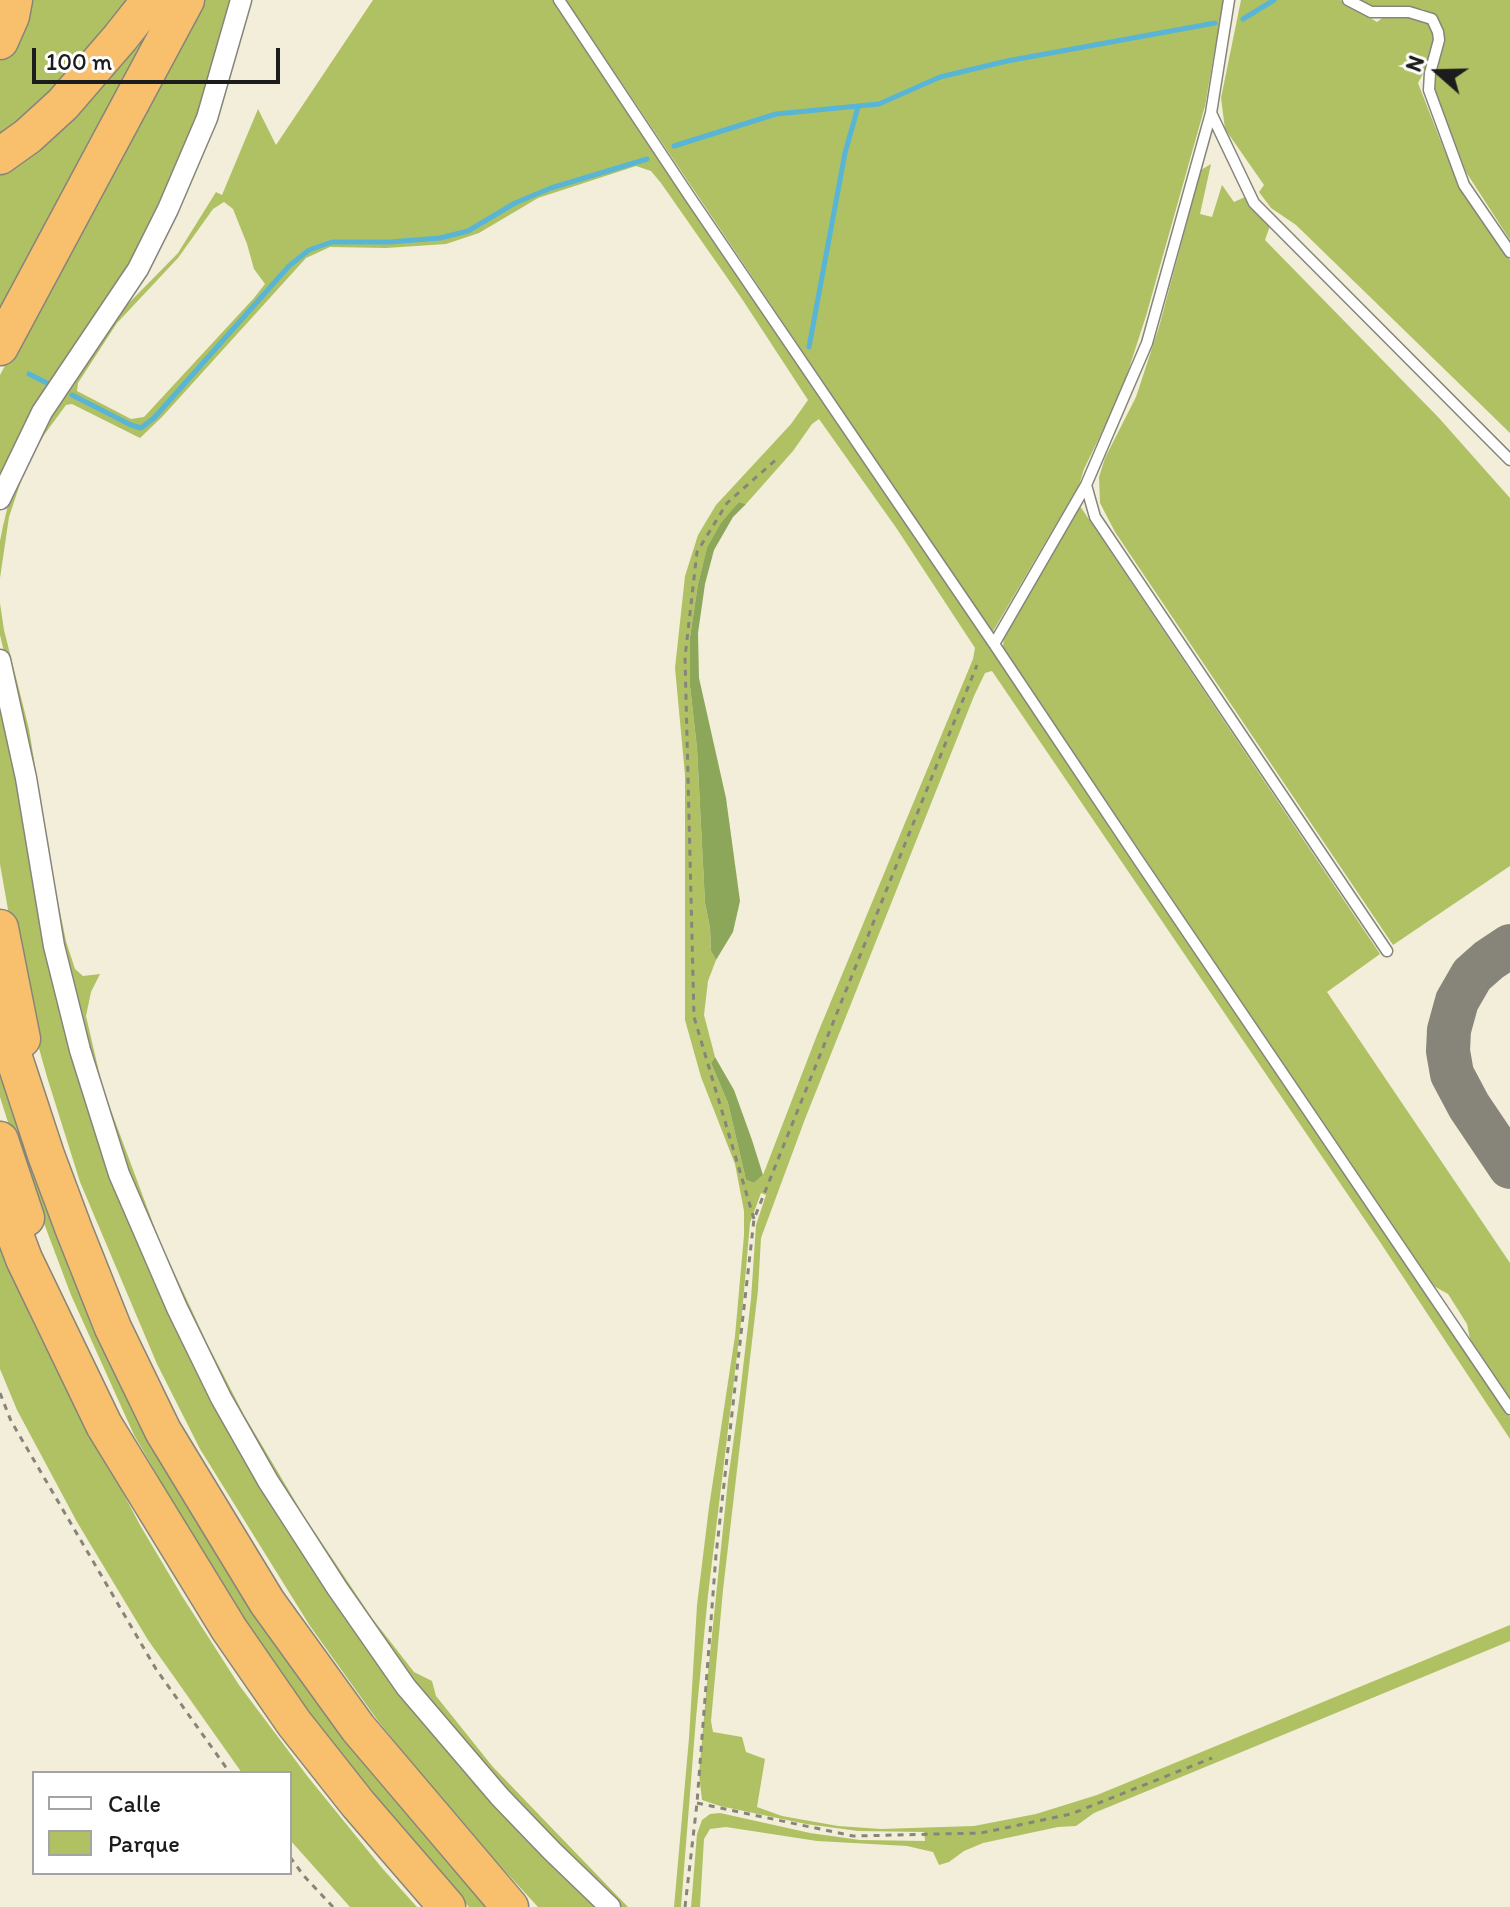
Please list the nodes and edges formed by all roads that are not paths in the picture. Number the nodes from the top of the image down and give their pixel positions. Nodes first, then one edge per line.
1 (14, 0) edge
2 (150, 0) edge
3 (186, 0) edge
4 (241, 0) edge
5 (559, 0) edge
6 (1229, 0) edge
7 (1348, 0) edge
8 (0, 41) edge
9 (1211, 113) junction
10 (0, 156) edge
11 (1510, 252) edge
12 (0, 347) edge
13 (1510, 460) edge
14 (1086, 485) junction
15 (0, 499) edge
16 (994, 644) junction
17 (0, 660) edge
18 (0, 928) edge
19 (1387, 951) dead end
20 (0, 1015) edge
21 (0, 1140) edge
22 (46, 1155) junction
23 (0, 1195) edge
24 (1510, 1409) edge
25 (171, 1535) junction
26 (447, 1907) edge
27 (510, 1907) edge
28 (610, 1907) edge

1 - 8 highway
2 - 10 highway
3 - 12 highway
4 - 15 street
5 - 16 lane
6 - 9 lane
7 - 11 lane
9 - 13 lane
9 - 14 lane
14 - 16 lane
14 - 19 lane
16 - 24 lane
17 - 28 street
18 - 22 highway
20 - 22 highway
21 - 25 highway
22 - 27 highway
23 - 25 highway
25 - 26 highway

